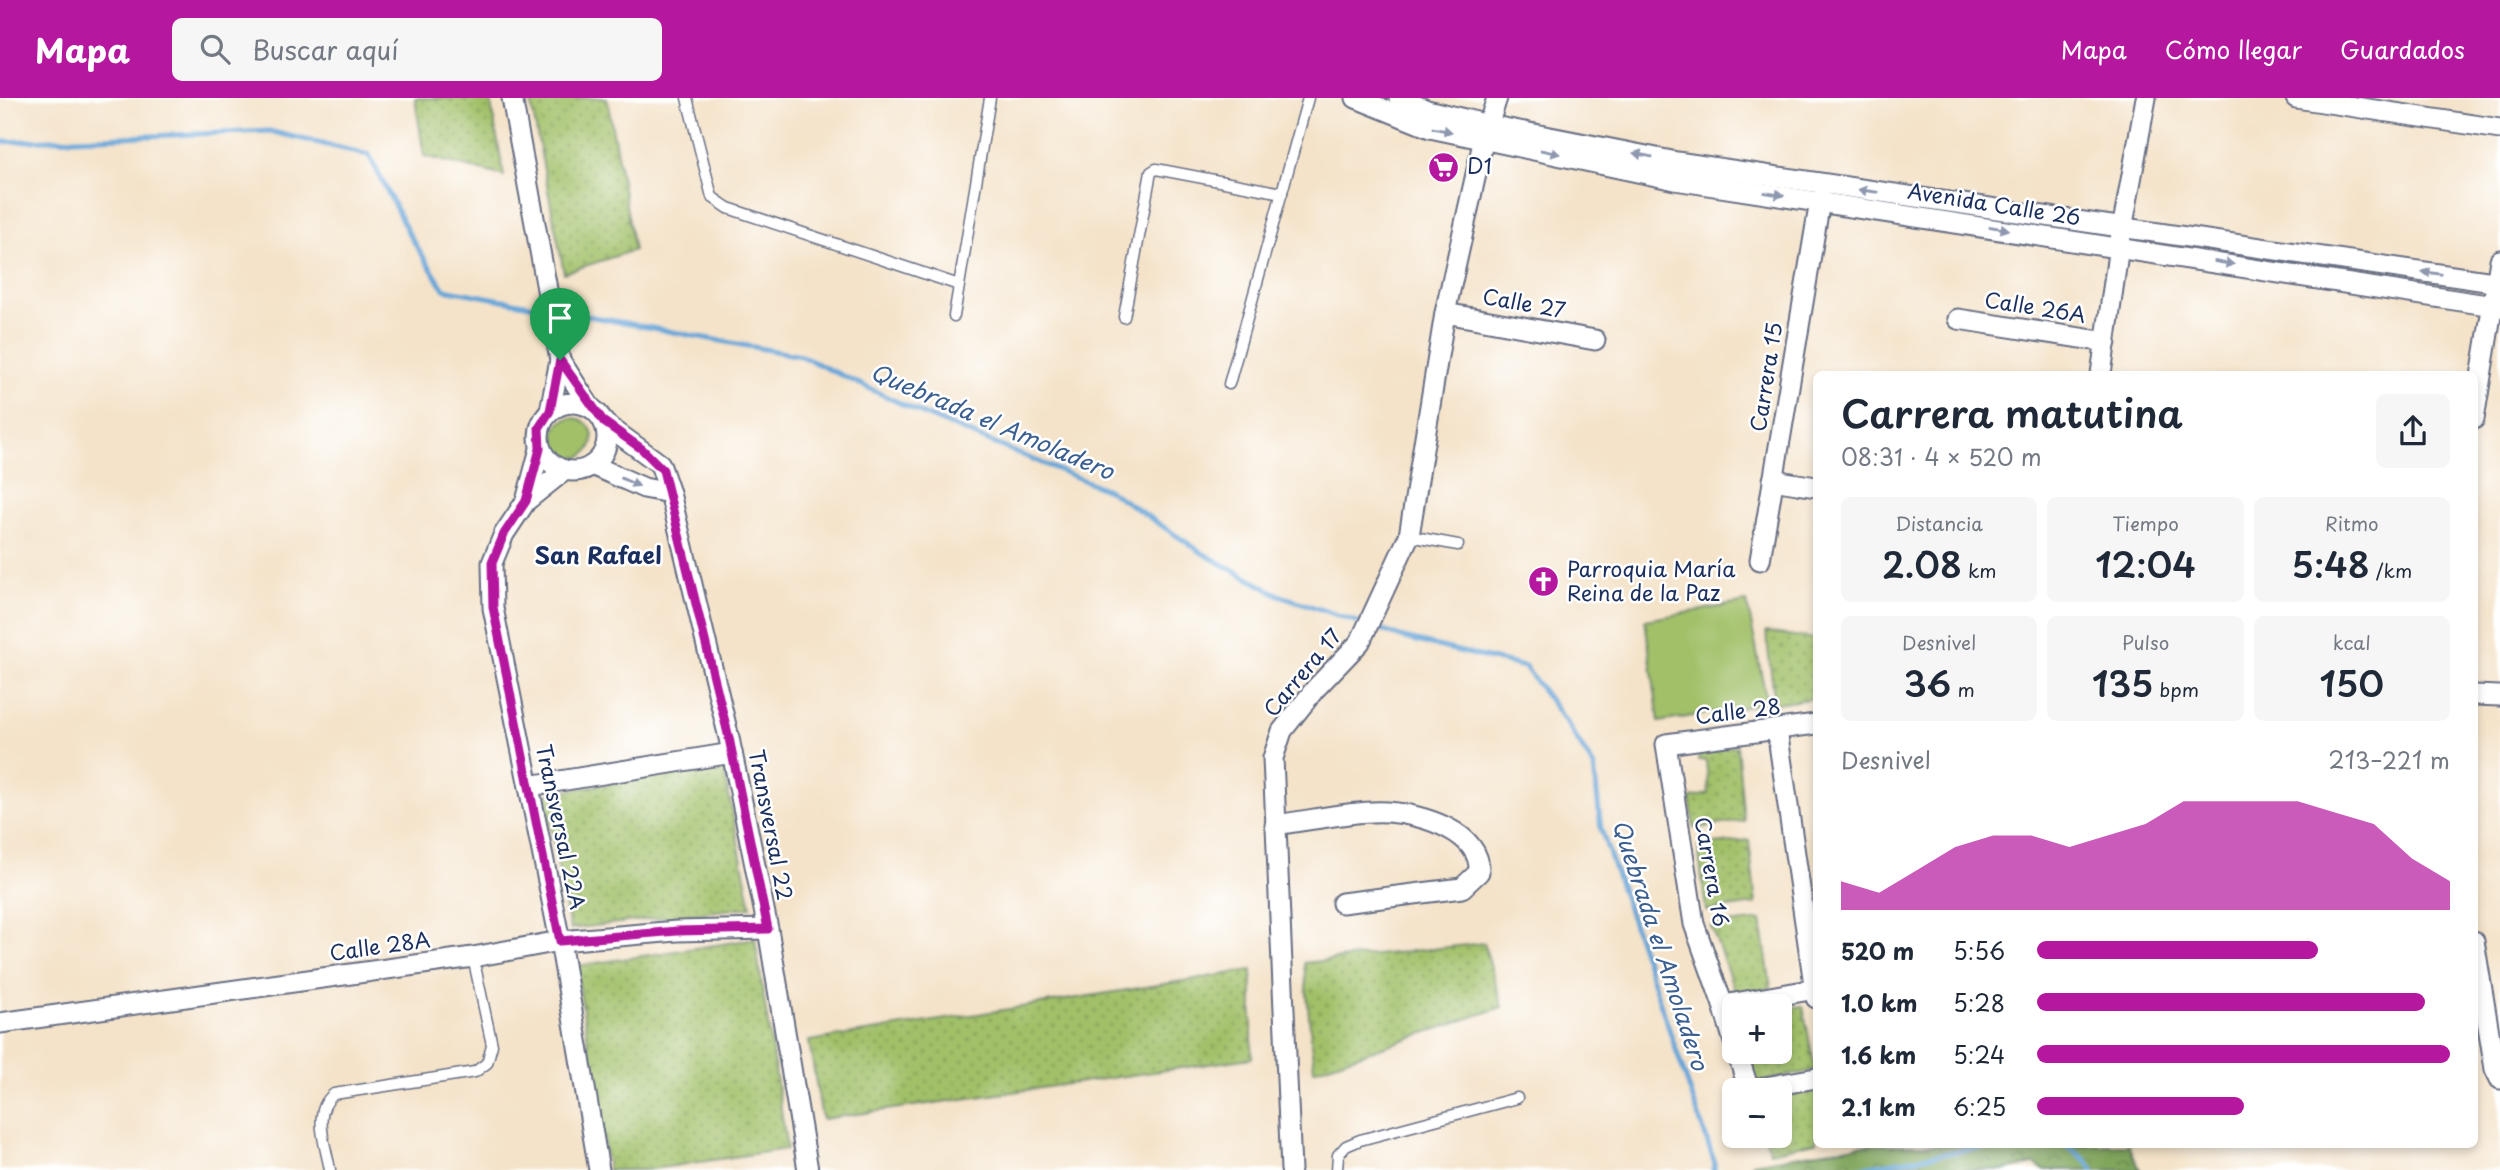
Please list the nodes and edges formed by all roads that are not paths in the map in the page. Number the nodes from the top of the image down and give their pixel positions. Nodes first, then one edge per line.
1 (512, 98) edge
2 (687, 98) edge
3 (990, 98) edge
4 (1308, 98) edge
5 (1356, 98) edge
6 (1399, 98) edge
7 (1497, 98) edge
8 (2146, 98) edge
9 (2297, 98) edge
10 (2500, 129) edge
11 (1487, 132) junction
12 (1282, 193) junction
13 (1820, 201) junction
14 (2121, 237) junction
15 (2500, 260) edge
16 (2498, 283) edge
17 (959, 285) junction
18 (2496, 306) edge
19 (1445, 313) junction
20 (954, 316) dead end
21 (1124, 317) dead end
22 (1958, 320) dead end
23 (1595, 340) dead end
24 (2106, 342) junction
25 (560, 360) junction
26 (2101, 371) edge
27 (1229, 383) dead end
28 (2478, 398) edge
29 (590, 407) junction
30 (550, 411) junction
31 (604, 422) junction
32 (540, 449) junction
33 (592, 465) junction
34 (565, 470) junction
35 (1773, 480) junction
36 (1813, 487) edge
37 (670, 493) junction
38 (526, 501) junction
39 (1409, 536) junction
40 (1458, 545) dead end
41 (1760, 560) dead end
42 (2478, 695) edge
43 (2500, 696) edge
44 (1813, 724) edge
45 (1777, 730) junction
46 (1666, 744) joint
47 (732, 753) junction
48 (528, 786) junction
49 (1275, 825) junction
50 (1342, 903) dead end
51 (768, 929) junction
52 (560, 941) junction
53 (473, 957) junction
54 (2478, 965) edge
55 (1813, 972) edge
56 (1813, 992) edge
57 (1792, 995) edge
58 (1722, 1002) edge
59 (0, 1024) edge
60 (1813, 1079) edge
61 (2500, 1079) edge
62 (1792, 1082) edge
63 (1517, 1098) dead end
64 (330, 1170) edge
65 (599, 1170) edge
66 (808, 1170) edge
67 (1291, 1170) edge
68 (1337, 1170) edge

1 - 25 street
2 - 17 lane
3 - 17 lane
4 - 12 lane
5 -> 11 street
6 - 11 street
7 - 11 street, Carrera 17
8 - 14 street
9 - 10 street
11 -> 13 street, Avenida Calle 26
14 -> 11 street, Avenida Calle 26
11 - 19 street, Carrera 17
12 - 21 lane
12 - 27 lane
13 -> 14 street, Avenida Calle 26
13 - 35 street, Carrera 15
16 -> 14 street, Avenida Calle 26
14 -> 18 street, Avenida Calle 26
14 - 24 street
15 - 16 street
16 - 18 street
17 - 20 lane
18 - 28 street
19 - 23 street, Calle 27
19 - 39 street, Carrera 17
22 - 24 street, Calle 26A
24 - 26 street
25 - 29 street
25 - 30 street
29 - 30 street
29 - 31 street
30 - 32 street
31 - 33 street
31 - 37 street, Transversal 22
32 - 34 street
32 - 38 street
33 - 34 street
33 -> 37 street
34 - 38 street
35 - 36 street
35 - 41 street, Carrera 15
37 - 47 street, Transversal 22
38 - 48 street, Transversal 22A
39 - 40 lane
39 - 49 street, Carrera 17
42 - 43 street
44 - 45 street, Calle 28
45 - 46 street, Calle 28
45 - 55 street
46 - 58 street, Carrera 16
47 - 48 street
47 - 51 street, Transversal 22
48 - 52 street, Transversal 22A
49 - 50 street
49 - 67 street, Carrera 17
51 - 52 street, Calle 28A
51 - 66 street, Transversal 22
52 - 53 street, Calle 28A
52 - 65 street, Transversal 22A
53 - 59 street, Calle 28A
53 - 64 lane
54 - 61 street
56 - 57 street
60 - 62 street
63 - 68 lane

